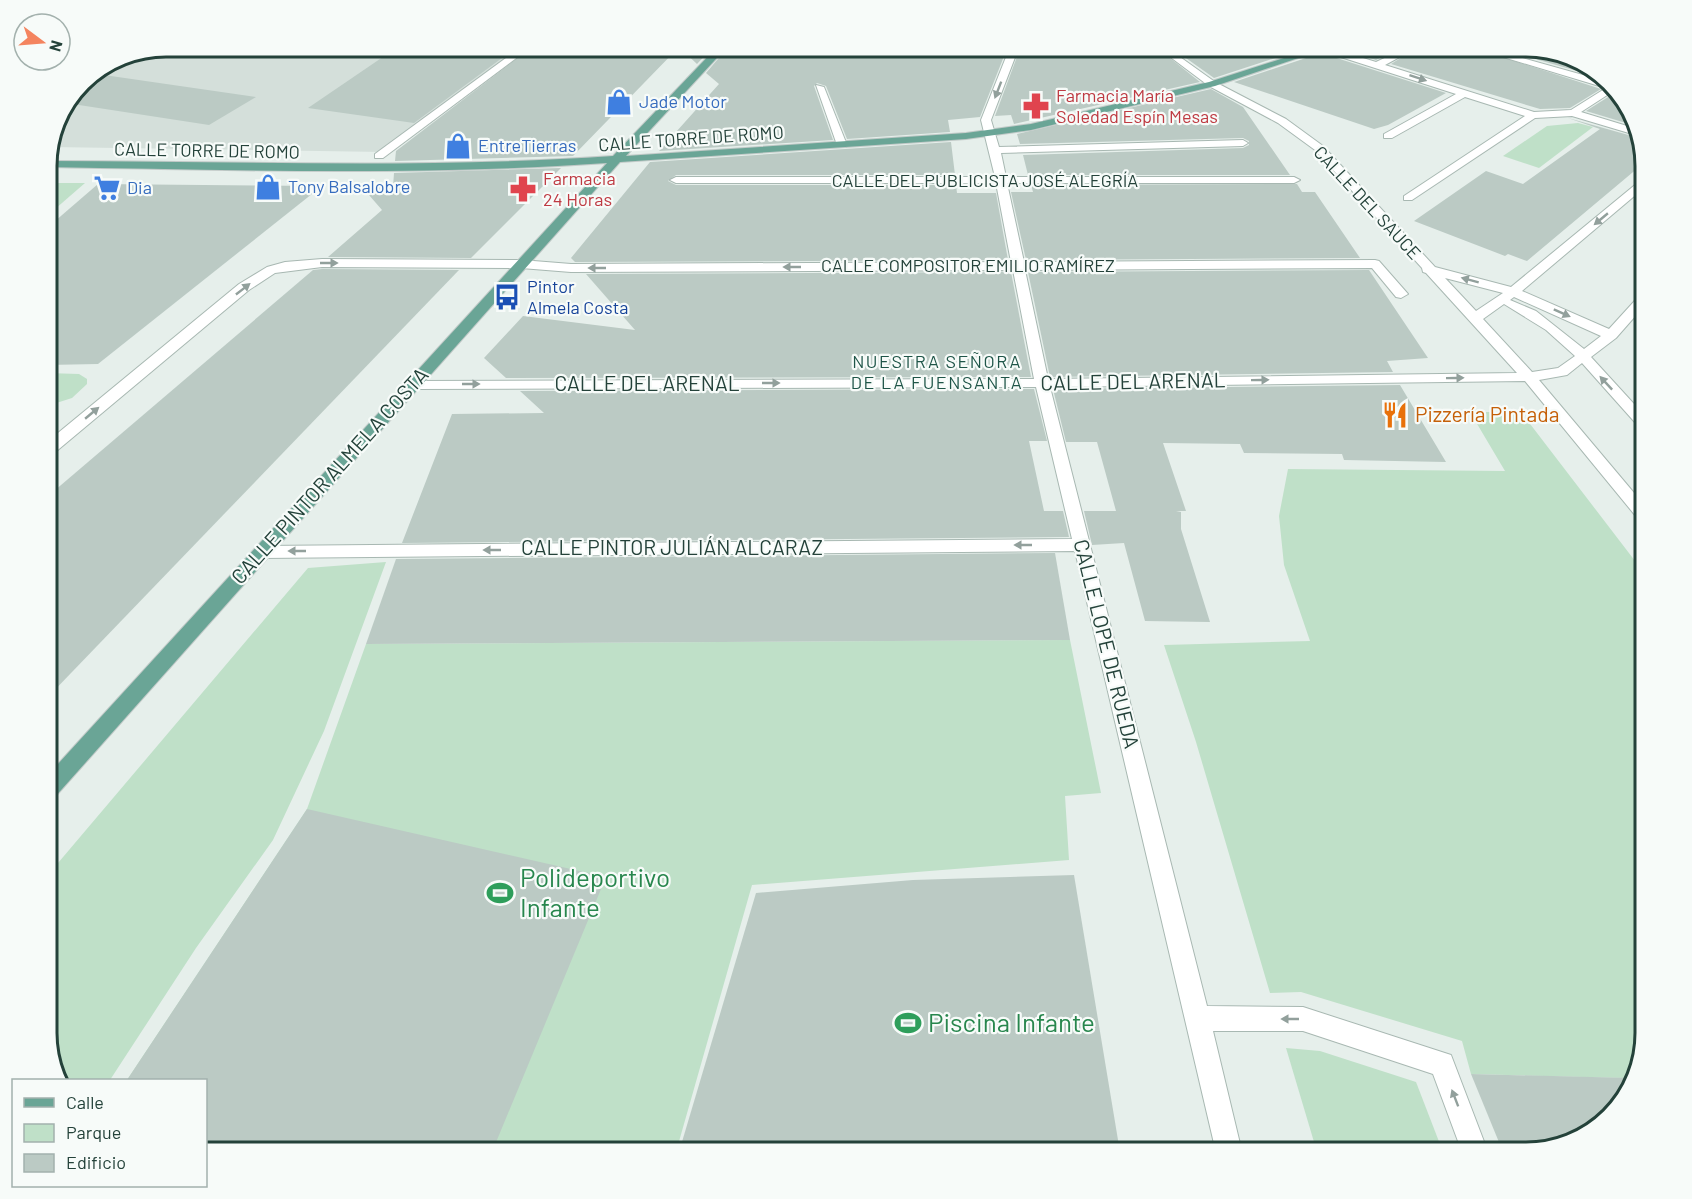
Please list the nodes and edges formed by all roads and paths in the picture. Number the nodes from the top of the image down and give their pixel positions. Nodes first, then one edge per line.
1 (511, 57) edge
2 (712, 57) edge
3 (1010, 57) edge
4 (1176, 57) edge
5 (1294, 57) edge
6 (1353, 57) edge
7 (1393, 57) edge
8 (1512, 57) edge
9 (1377, 65) junction
10 (1596, 82) edge
11 (1212, 84) junction
12 (819, 87) dead end
13 (1606, 92) edge
14 (1465, 93) junction
15 (1573, 114) junction
16 (1533, 115) junction
17 (1629, 130) edge
18 (990, 134) junction
19 (1388, 136) dead end
20 (1243, 144) dead end
21 (842, 145) junction
22 (994, 150) junction
23 (379, 156) dead end
24 (614, 161) junction
25 (57, 164) edge
26 (676, 180) dead end
27 (1294, 180) dead end
28 (1001, 181) junction
29 (1635, 191) edge
30 (1407, 198) dead end
31 (521, 264) junction
32 (1018, 265) junction
33 (1427, 269) junction
34 (1401, 294) dead end
35 (1507, 296) junction
36 (1635, 310) edge
37 (1474, 319) junction
38 (1611, 335) junction
39 (1583, 358) junction
40 (1529, 377) junction
41 (1042, 383) junction
42 (412, 385) junction
43 (1635, 413) edge
44 (57, 442) edge
45 (1635, 503) edge
46 (1082, 545) junction
47 (262, 552) junction
48 (57, 780) edge
49 (1196, 1018) junction
50 (1227, 1142) edge
51 (1471, 1142) edge

1 - 23 street
2 - 24 main road, CALLE PINTOR ALMELA COSTA
3 -> 18 street, CALLE LOPE DE RUEDA
4 - 11 street, CALLE DEL SAUCE
5 - 11 main road, CALLE TORRE DE ROMO
6 - 9 street
7 - 9 street
8 - 10 street
9 -> 14 street
11 - 18 main road, CALLE TORRE DE ROMO
11 - 33 street, CALLE DEL SAUCE
12 - 21 street
13 - 15 street
14 - 16 street
14 - 19 street
15 - 16 street
15 - 17 street
16 - 30 street
18 - 21 main road, CALLE TORRE DE ROMO
18 - 22 street, CALLE LOPE DE RUEDA
20 - 22 street
21 - 24 main road, CALLE TORRE DE ROMO
22 - 28 street, CALLE LOPE DE RUEDA
24 - 25 main road, CALLE TORRE DE ROMO
24 - 31 main road, CALLE PINTOR ALMELA COSTA
26 - 28 street, CALLE DEL PUBLICISTA JOSÉ ALEGRÍA
27 - 28 street, CALLE DEL PUBLICISTA JOSÉ ALEGRÍA
28 - 32 street, CALLE LOPE DE RUEDA
29 -> 35 street
32 -> 31 street, CALLE COMPOSITOR EMILIO RAMÍREZ
31 - 42 main road, CALLE PINTOR ALMELA COSTA
44 -> 31 street, CALLE COMPOSITOR EMILIO RAMÍREZ
32 - 34 street, CALLE COMPOSITOR EMILIO RAMÍREZ
32 - 41 street, CALLE LOPE DE RUEDA
35 -> 33 street, CALLE DEL SAUCE
33 - 37 street, CALLE DEL SAUCE
35 - 37 street
35 -> 38 street, CALLE DEL SAUCE
35 - 39 street, CALLE DEL SAUCE
36 - 38 street, CALLE DEL ARENAL
37 - 40 street, CALLE DEL SAUCE
38 - 39 street, CALLE DEL ARENAL
39 - 40 street, CALLE DEL ARENAL
43 -> 39 street, CALLE DEL SAUCE
41 -> 40 street, CALLE DEL ARENAL
40 - 45 street, CALLE DEL SAUCE
42 -> 41 street, CALLE DEL ARENAL
41 - 46 street, CALLE LOPE DE RUEDA
42 - 47 main road, CALLE PINTOR ALMELA COSTA
46 -> 47 street, CALLE PINTOR JULIÁN ALCARAZ
46 - 49 street, CALLE LOPE DE RUEDA
47 - 48 main road, CALLE PINTOR ALMELA COSTA
49 - 50 street, CALLE LOPE DE RUEDA
51 -> 49 street

